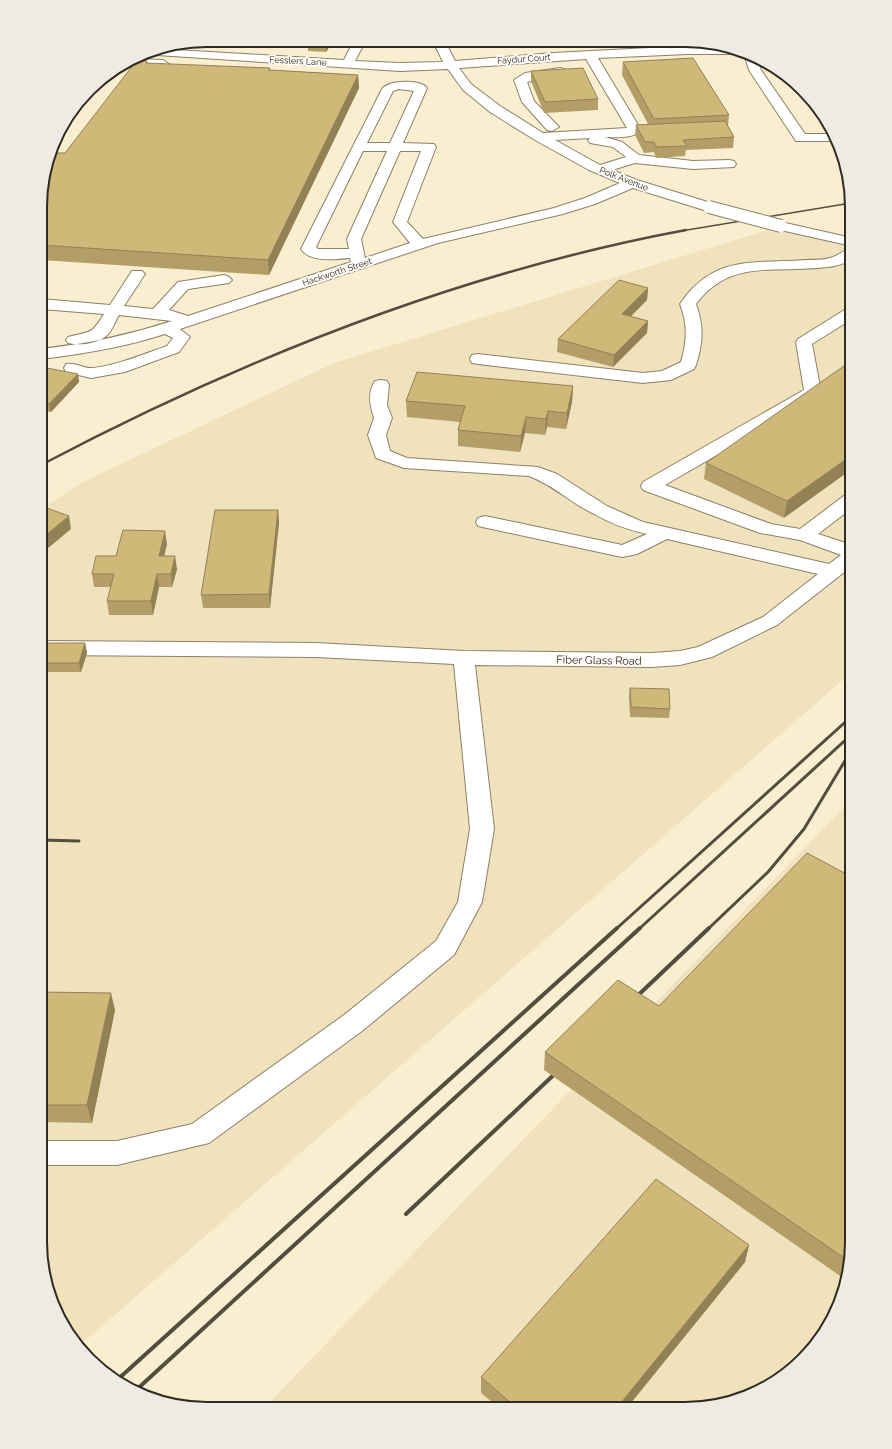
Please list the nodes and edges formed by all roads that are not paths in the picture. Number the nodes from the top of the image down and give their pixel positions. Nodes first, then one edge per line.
1 (356, 47) edge
2 (442, 47) edge
3 (720, 51) edge
4 (162, 53) edge
5 (590, 55) junction
6 (553, 57) junction
7 (249, 58) junction
8 (753, 62) edge
9 (137, 63) edge
10 (348, 63) junction
11 (451, 65) junction
12 (212, 68) edge
13 (238, 70) edge
14 (591, 121) dead end
15 (552, 127) junction
16 (534, 134) junction
17 (564, 136) junction
18 (830, 138) edge
19 (358, 147) junction
20 (395, 147) junction
21 (634, 159) junction
22 (729, 164) dead end
23 (600, 169) junction
24 (632, 183) junction
25 (845, 240) edge
26 (420, 245) junction
27 (845, 256) edge
28 (358, 259) junction
29 (137, 274) edge
30 (224, 280) edge
31 (47, 304) edge
32 (115, 310) junction
33 (157, 314) junction
34 (845, 316) edge
35 (188, 321) junction
36 (166, 328) junction
37 (47, 341) edge
38 (74, 351) junction
39 (47, 353) edge
40 (478, 359) dead end
41 (72, 368) junction
42 (54, 373) edge
43 (381, 385) dead end
44 (845, 504) edge
45 (485, 522) dead end
46 (663, 533) junction
47 (804, 535) junction
48 (845, 550) edge
49 (845, 561) edge
50 (832, 571) junction
51 (47, 648) edge
52 (464, 658) junction
53 (47, 1153) edge

1 - 10 street
2 - 11 street, Polk Avenue
3 - 5 street, Faydur Court
4 - 7 street, Fesslers Lane
5 - 6 street, Faydur Court
5 - 17 street
6 - 11 street, Faydur Court
6 - 15 street
7 - 10 street, Fesslers Lane
7 - 13 street
8 - 18 street
9 - 12 street
10 - 11 street, Fesslers Lane
11 - 16 street, Polk Avenue
14 - 15 street
15 - 16 street
16 - 17 street
16 - 23 street, Polk Avenue
17 - 21 street
19 - 20 street
19 - 20 street
19 - 28 street
20 - 26 street
20 - 28 street
21 - 22 street
21 - 23 street
23 - 24 street, Polk Avenue
24 - 25 street, Polk Avenue, bridge
24 - 26 street, Hackworth Street
26 - 28 street, Hackworth Street
27 - 40 street
28 - 35 street, Hackworth Street
29 - 32 street
30 - 33 street
31 - 32 street
32 - 33 street
32 - 37 street
33 - 35 street
34 - 47 street
35 - 36 street, Hackworth Street
36 - 38 street, Hackworth Street
36 - 41 street
38 - 39 street, Hackworth Street
38 - 41 street
41 - 42 street
43 - 46 street
44 - 47 street
45 - 46 street
46 - 50 street
47 - 48 street
49 - 50 street, Fiber Glass Road
50 - 52 street, Fiber Glass Road
51 - 52 street, Fiber Glass Road
52 - 53 street

